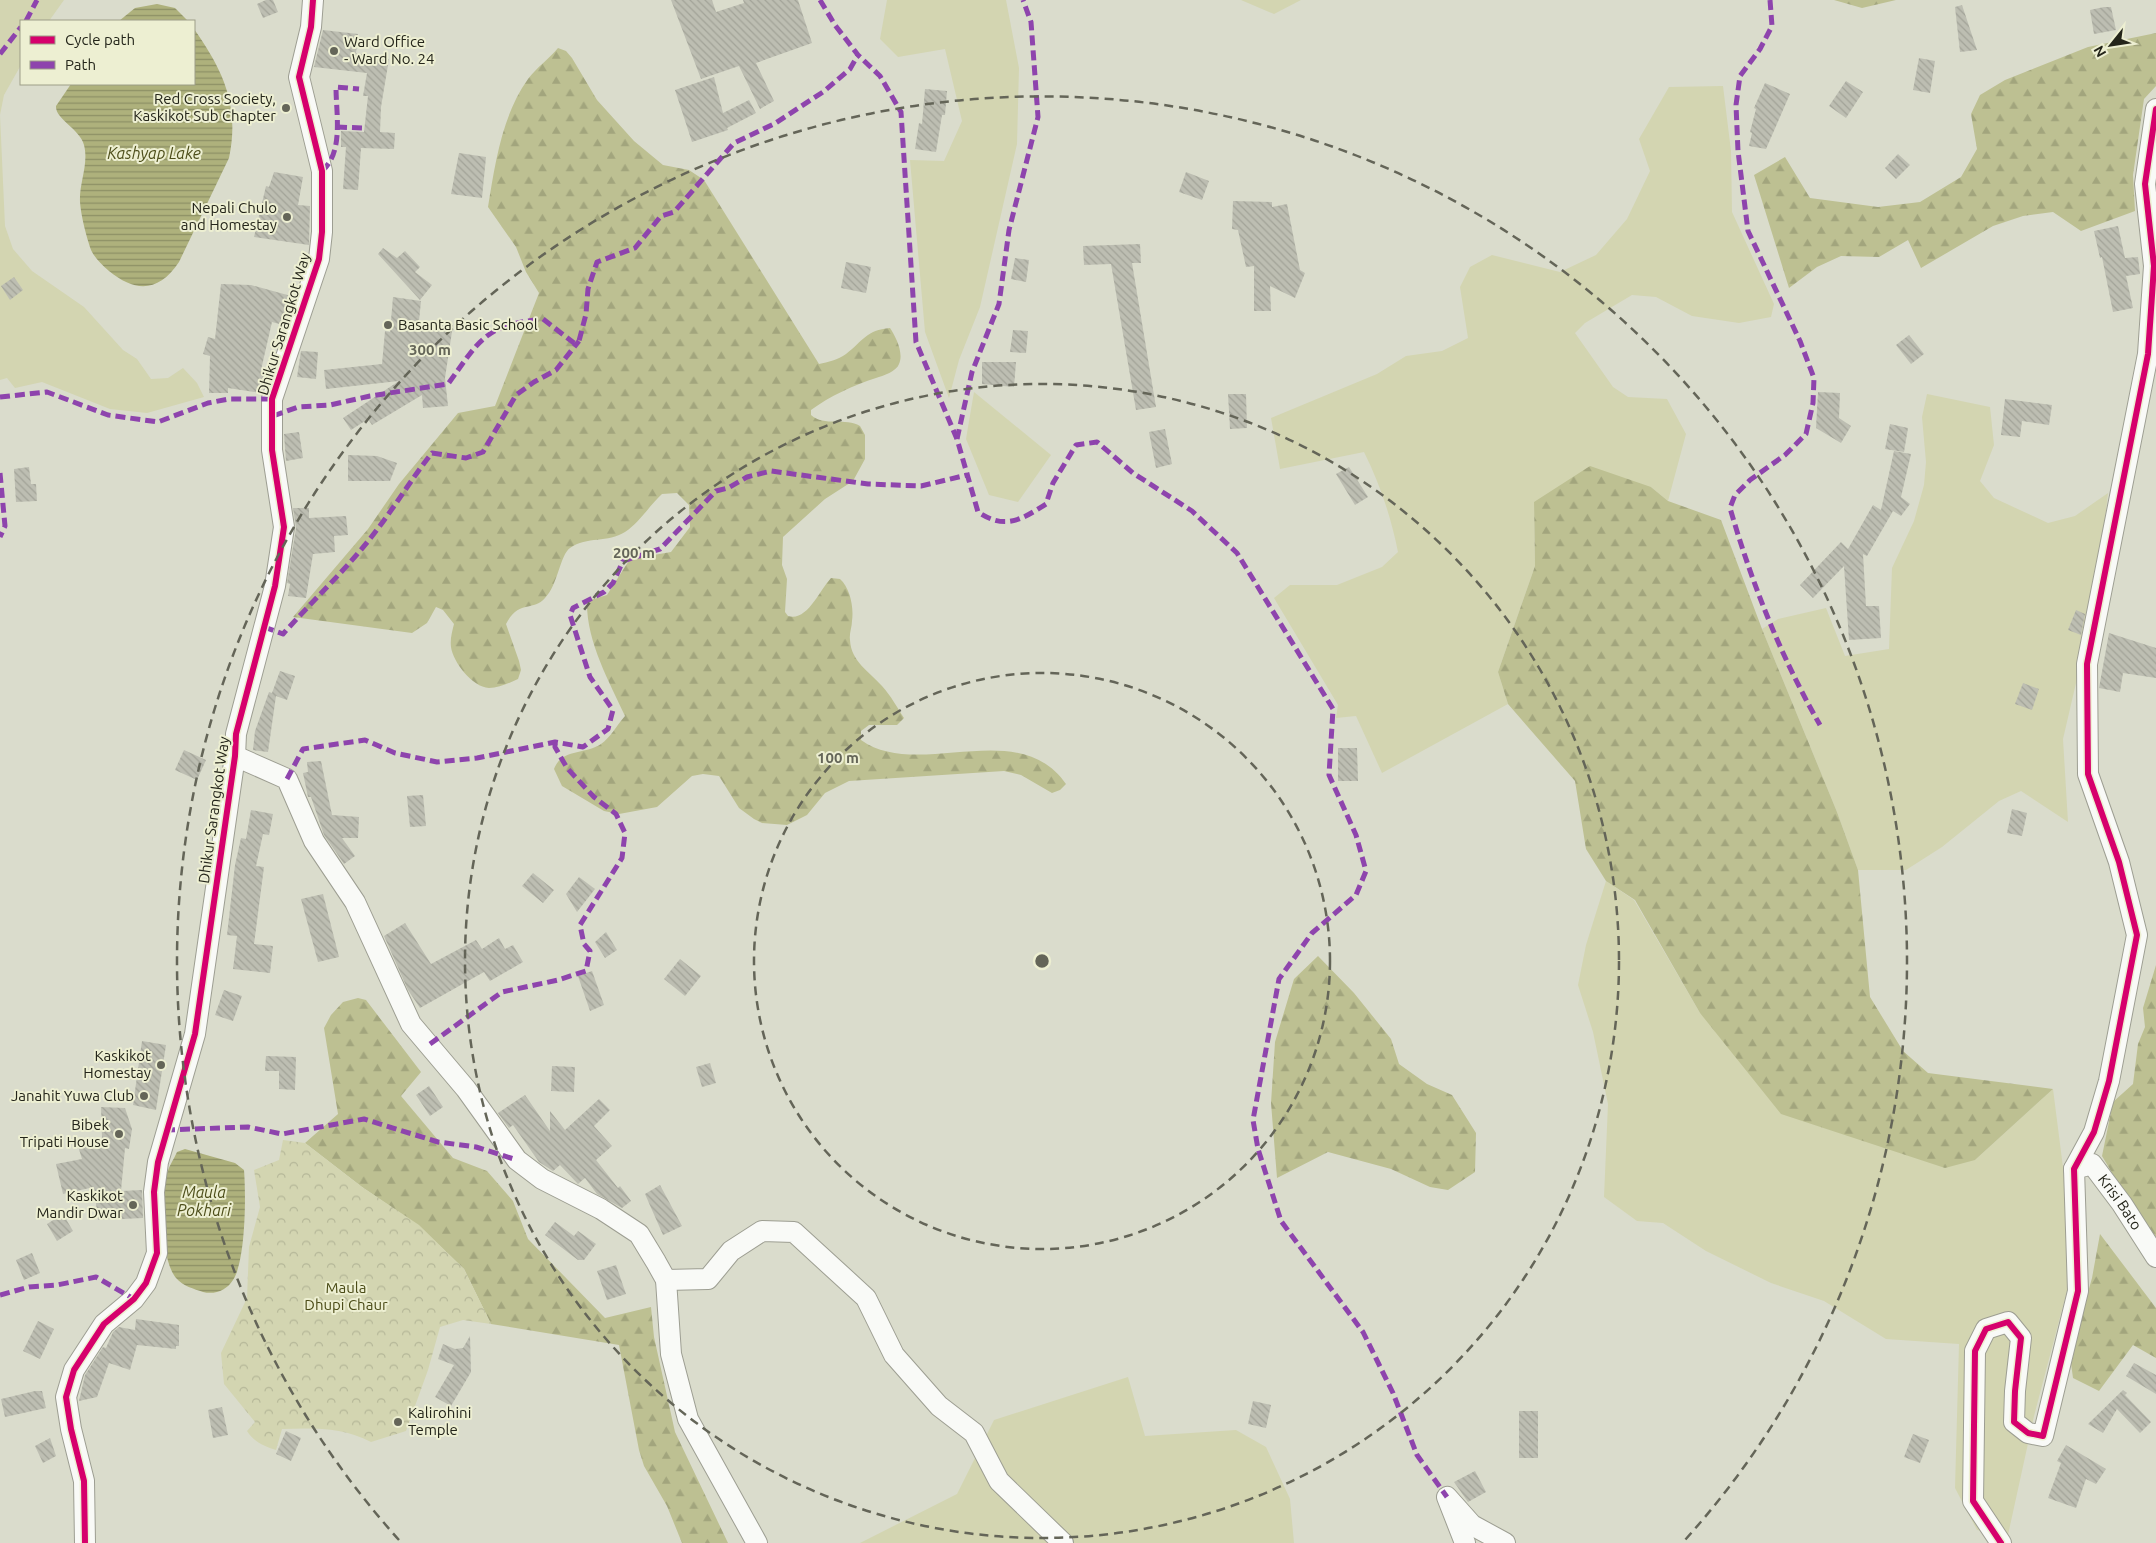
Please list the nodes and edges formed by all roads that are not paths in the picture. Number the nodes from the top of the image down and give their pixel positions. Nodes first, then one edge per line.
1 (313, 0) edge
2 (2156, 109) edge
3 (235, 756) junction
4 (2074, 1169) junction
5 (2156, 1257) edge
6 (666, 1280) junction
7 (85, 1543) edge
8 (757, 1543) edge
9 (1063, 1543) edge
10 (1465, 1543) edge
11 (1505, 1543) edge
12 (2001, 1543) edge

1 - 3 street, Dhikur Sarangkot Way
2 - 4 street
3 - 6 street
3 - 7 street, Dhikur Sarangkot Way
4 - 5 street, Krisi Bato
4 - 12 street
6 - 8 street
6 - 9 street
10 - 11 street

